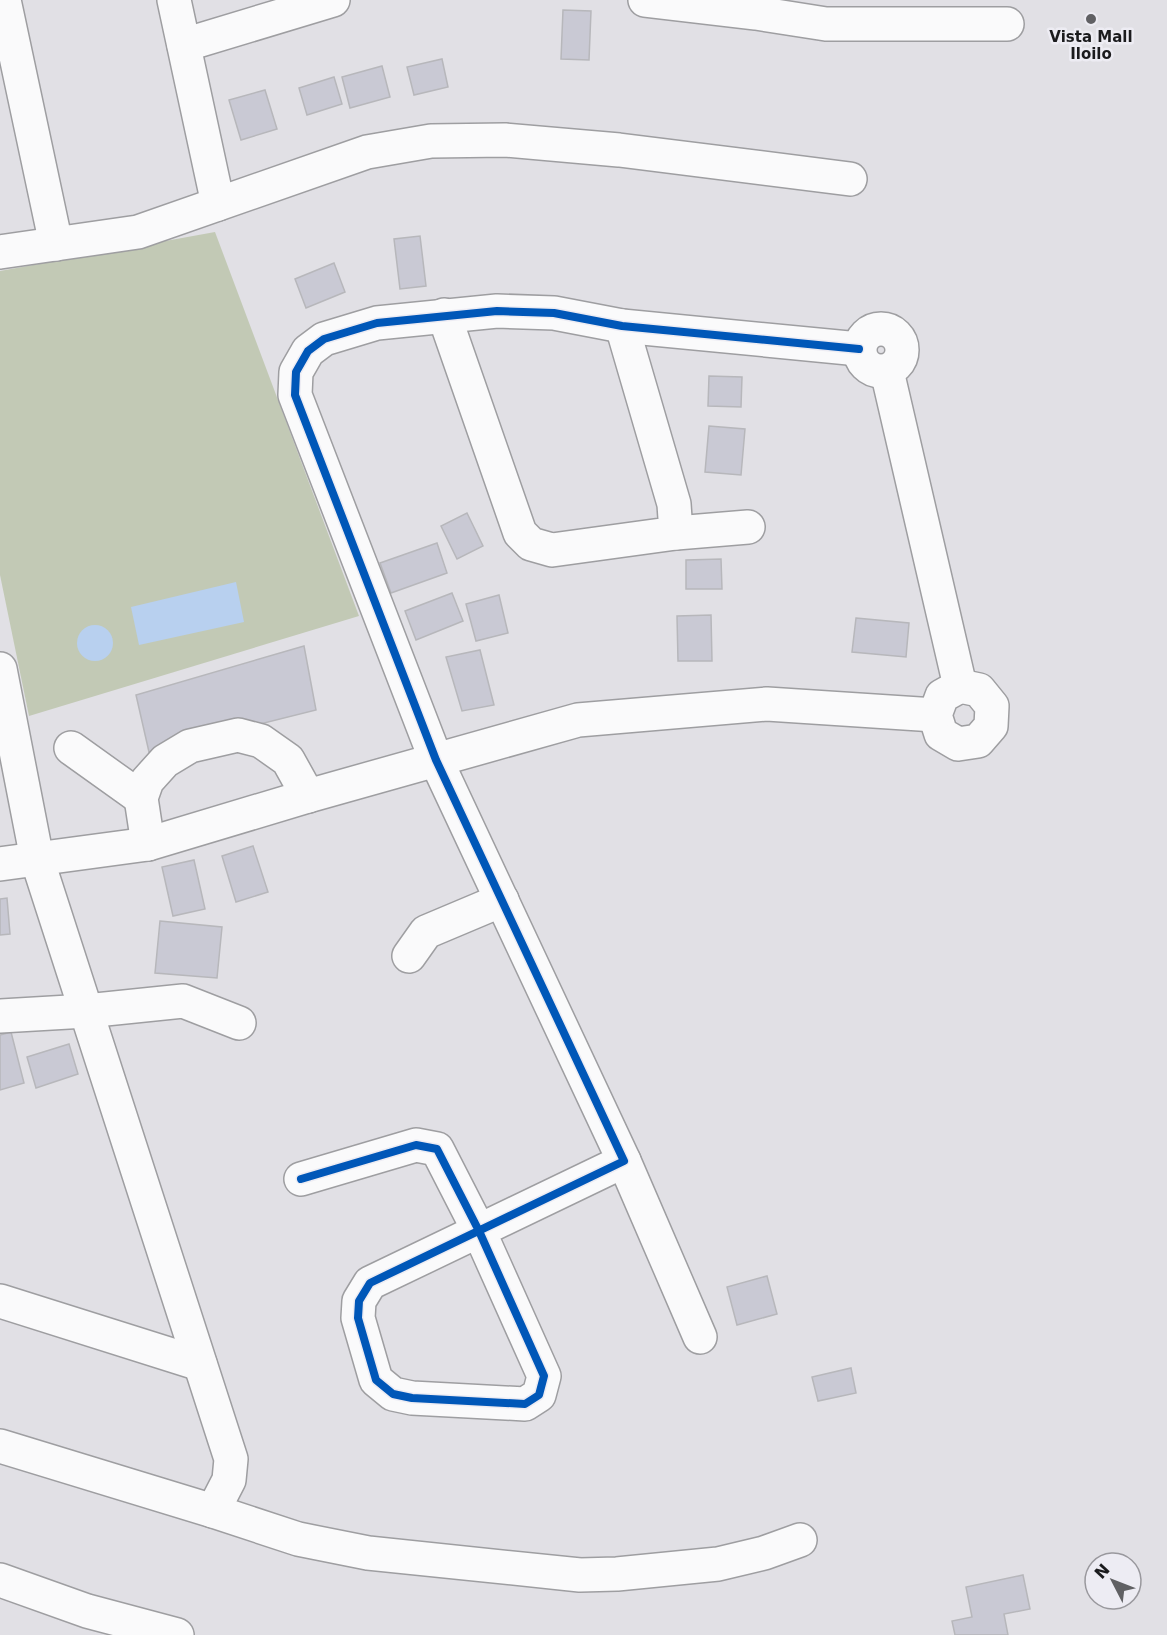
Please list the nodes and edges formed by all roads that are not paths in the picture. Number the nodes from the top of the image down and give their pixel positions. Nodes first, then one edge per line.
1 (4, 0) edge
2 (174, 0) edge
3 (333, 0) edge
4 (645, 0) edge
5 (756, 7) edge
6 (892, 12) edge
7 (1007, 24) dead end
8 (184, 45) junction
9 (10, 78) edge
10 (850, 179) dead end
11 (218, 204) junction
12 (56, 244) junction
13 (0, 252) edge
14 (444, 315) junction
15 (622, 326) junction
16 (748, 527) dead end
17 (676, 533) junction
18 (0, 669) edge
19 (960, 686) junction
20 (935, 715) junction
21 (71, 748) dead end
22 (436, 760) junction
23 (308, 796) junction
24 (141, 798) junction
25 (148, 844) junction
26 (37, 859) junction
27 (0, 864) edge
28 (502, 900) junction
29 (409, 956) dead end
30 (86, 1011) junction
31 (0, 1016) edge
32 (239, 1023) dead end
33 (624, 1161) junction
34 (301, 1179) dead end
35 (479, 1231) junction
36 (0, 1301) edge
37 (700, 1337) dead end
38 (200, 1364) junction
39 (0, 1446) edge
40 (213, 1511) junction
41 (800, 1540) dead end
42 (0, 1580) edge
43 (177, 1635) edge

1 - 9 street
2 - 8 street
3 - 8 street
4 - 5 street
5 - 6 street
6 - 7 street
8 - 11 street
9 - 12 street
10 - 11 street
11 - 12 street
12 - 13 street
14 - 15 street
14 - 17 street
14 - 22 street
15 - 17 street
15 - 19 street
16 - 17 street
18 - 26 street
19 - 20 street
19 - 20 street
20 - 22 street
21 - 24 street
22 - 23 street
22 - 28 street
23 - 24 street
23 - 25 street
24 - 25 street
25 - 26 street
26 - 27 street
26 - 30 street
28 - 29 street
28 - 33 street
30 - 31 street
30 - 32 street
30 - 38 street
33 - 35 street
33 - 37 street
34 - 35 street
35 - 35 street
36 - 38 street
38 - 40 street
39 - 40 street
40 - 41 street
42 - 43 street

